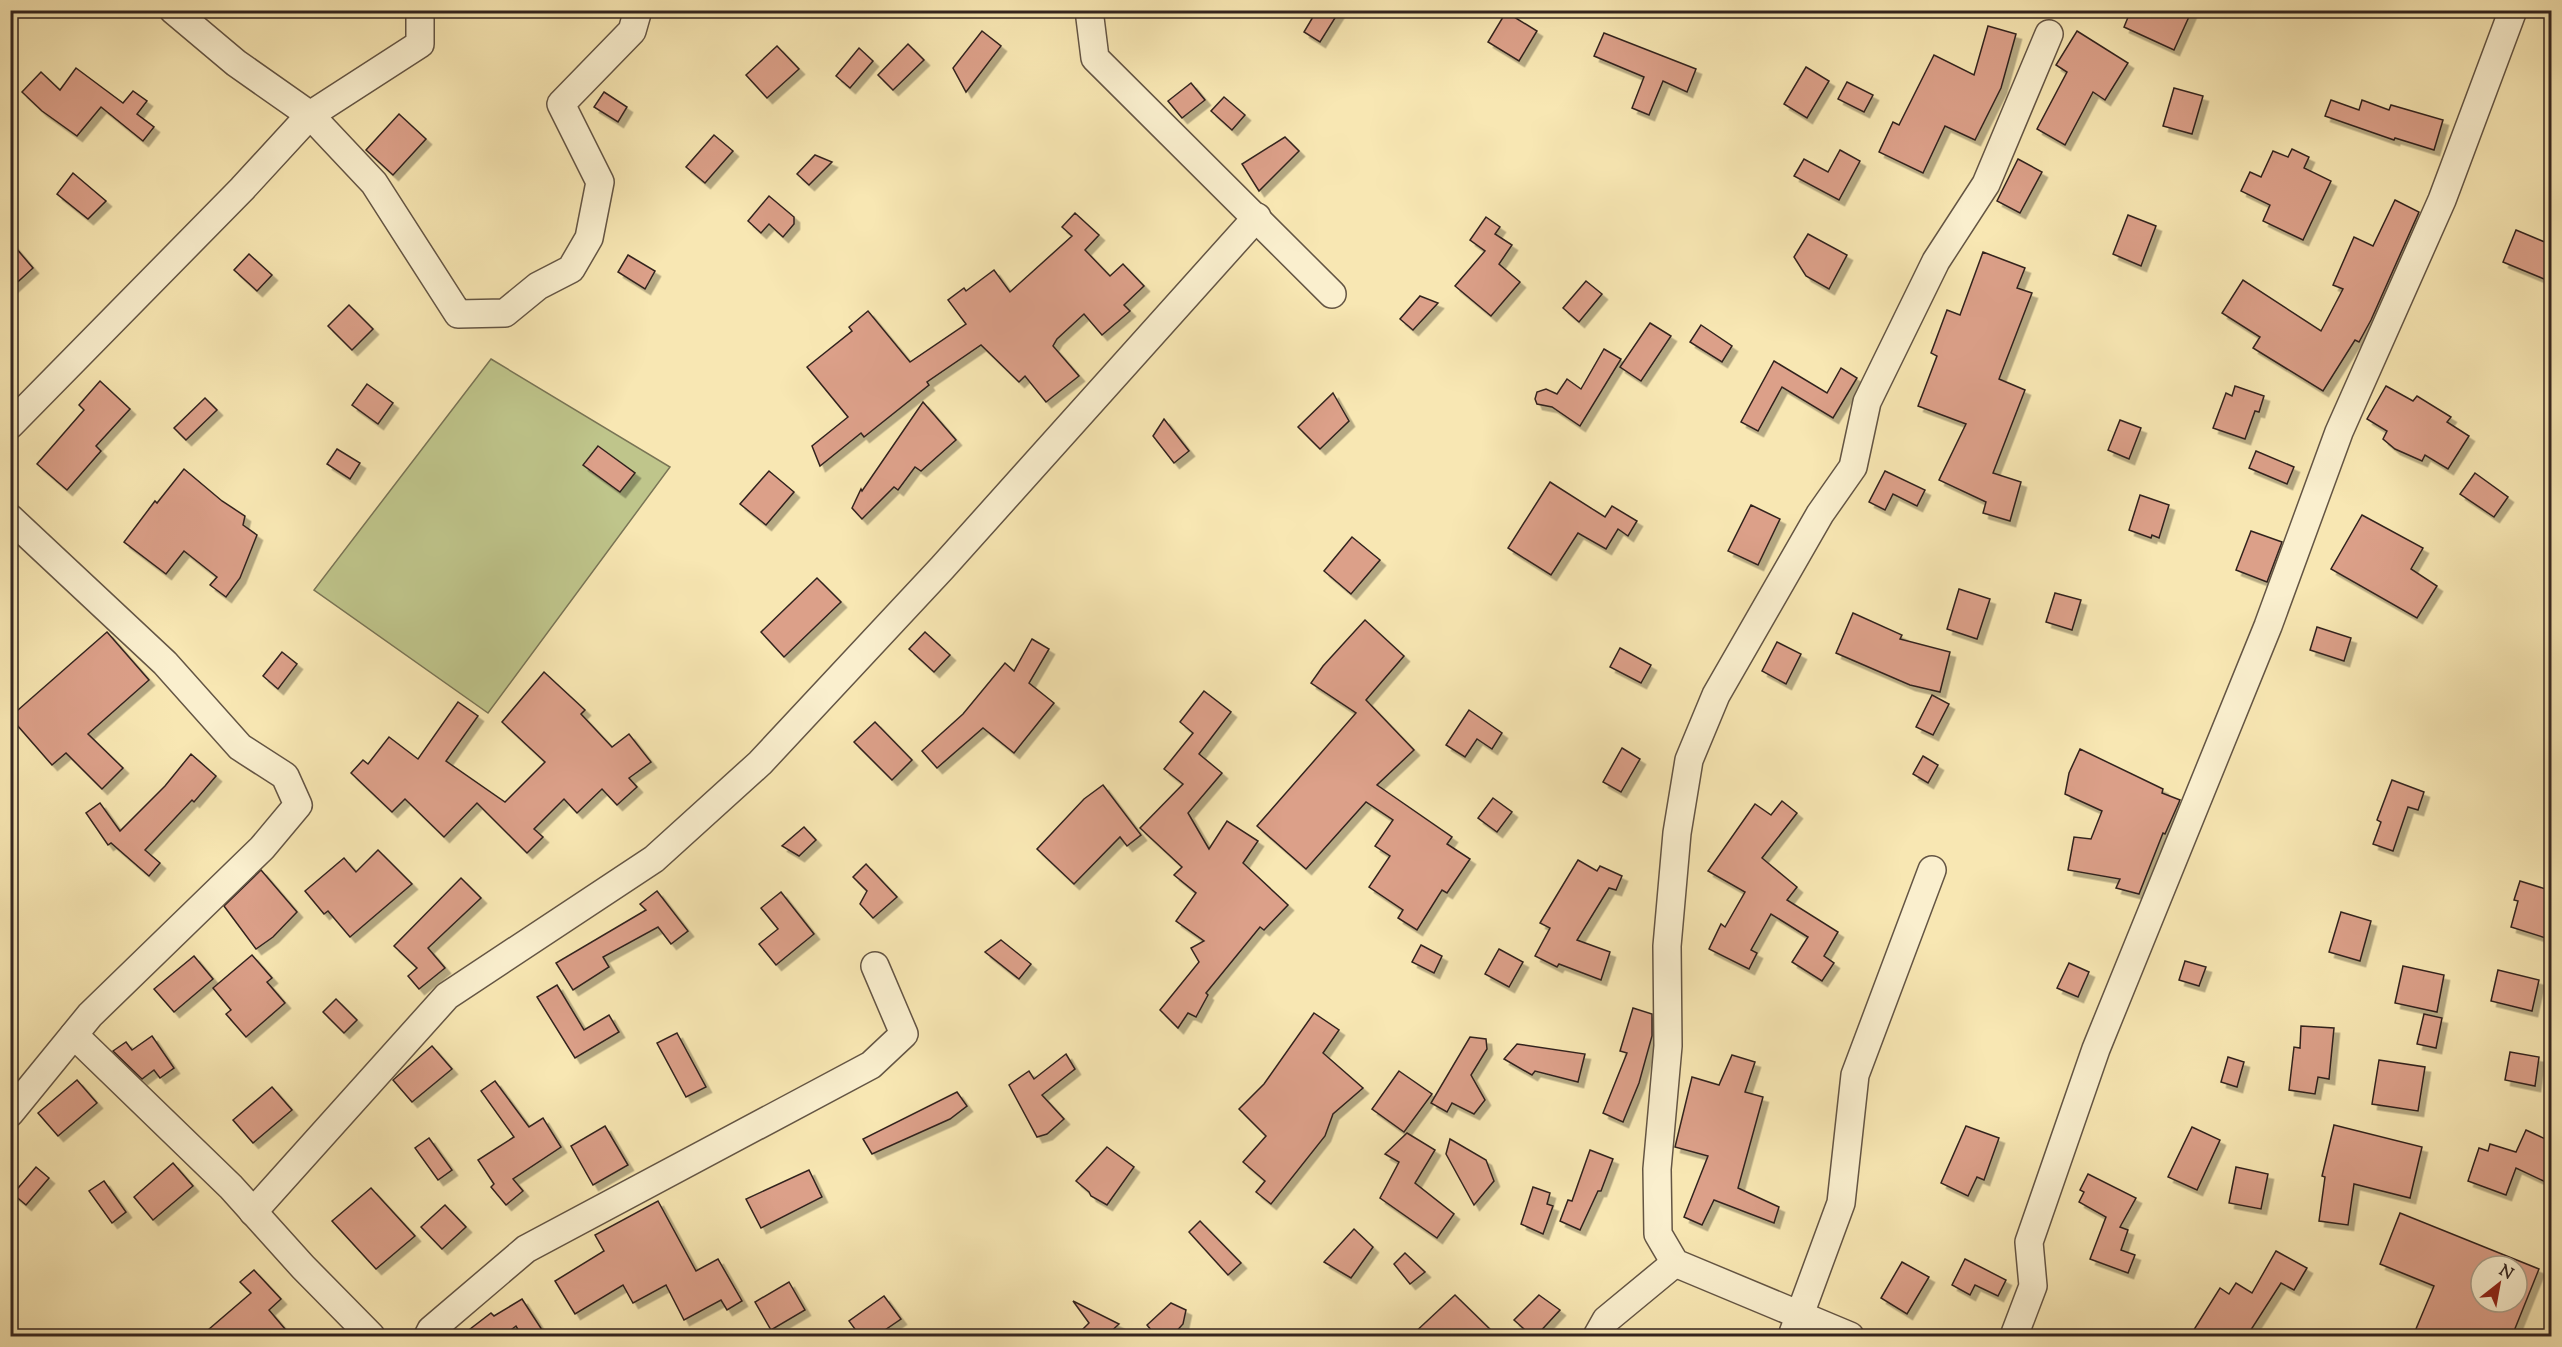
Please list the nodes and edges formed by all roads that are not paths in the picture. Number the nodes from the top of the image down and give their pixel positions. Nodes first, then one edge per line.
1 (173, 10) edge
2 (420, 10) edge
3 (638, 10) edge
4 (1089, 10) edge
5 (2513, 10) edge
6 (2049, 34) dead end
7 (310, 115) junction
8 (1257, 217) junction
9 (1332, 294) dead end
10 (10, 424) edge
11 (10, 518) edge
12 (1932, 870) dead end
13 (875, 966) dead end
14 (74, 1035) junction
15 (10, 1113) edge
16 (253, 1212) junction
17 (1675, 1263) junction
18 (1796, 1326) edge
19 (371, 1336) edge
20 (428, 1336) edge
21 (1597, 1336) edge
22 (1850, 1336) edge
23 (2014, 1336) edge

1 - 7 street
2 - 7 street
3 - 7 street
4 - 8 street
5 - 23 street
6 - 17 street
7 - 10 street
8 - 9 street
8 - 16 street
11 - 14 street
12 - 18 street
13 - 20 street
14 - 15 street
14 - 16 street
16 - 19 street
17 - 18 street
17 - 21 street
18 - 22 street

